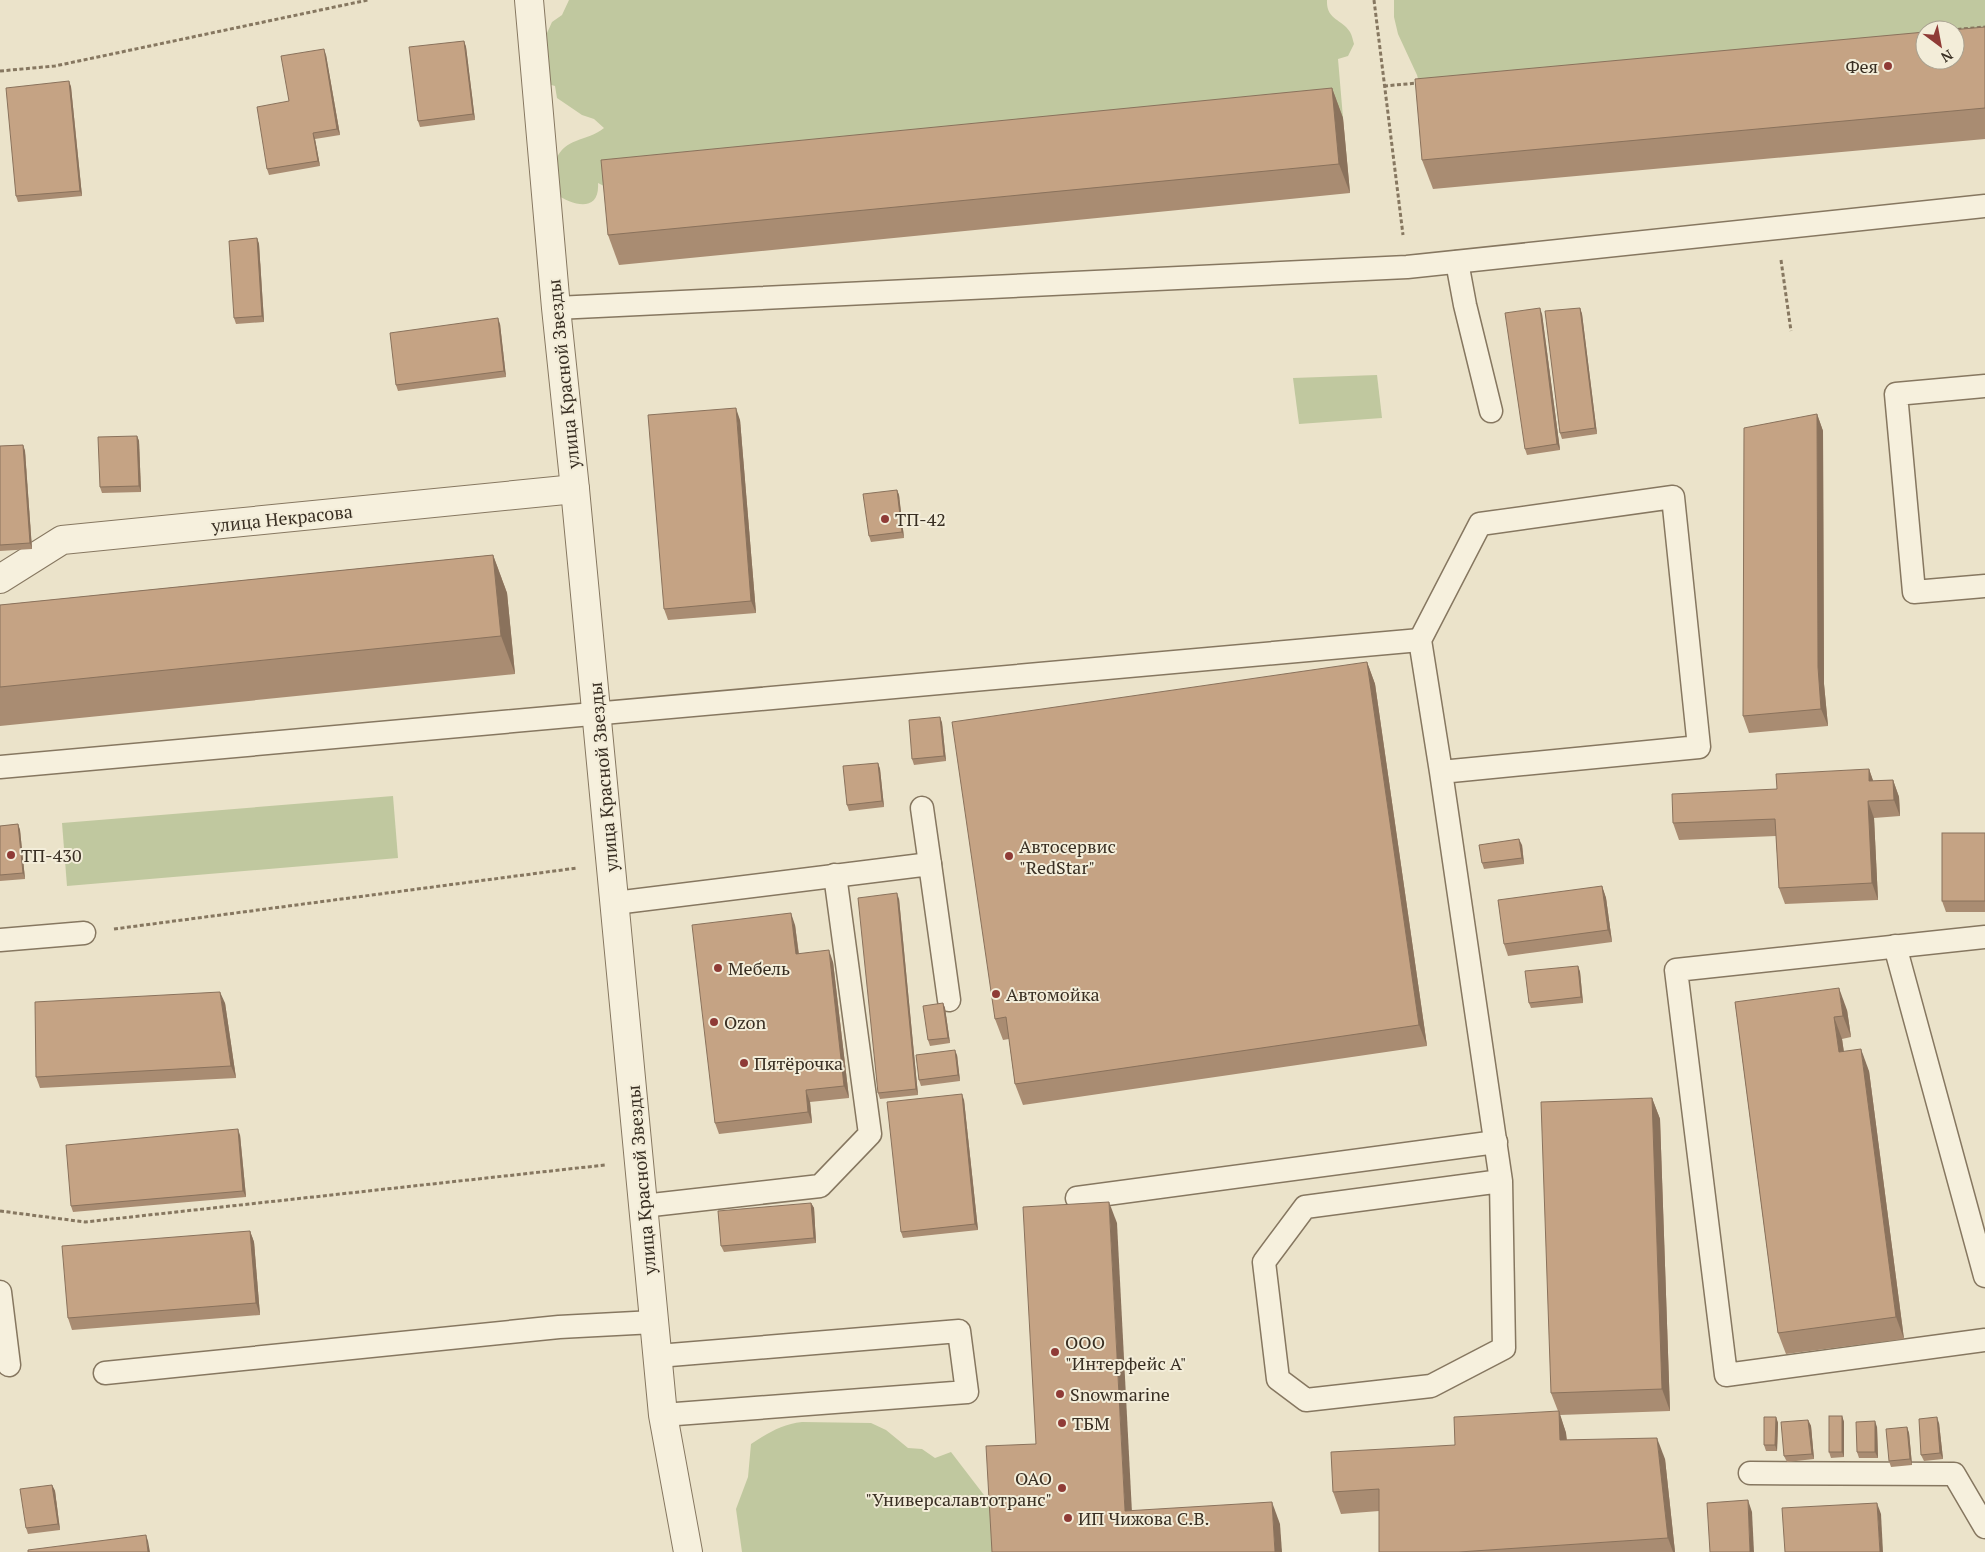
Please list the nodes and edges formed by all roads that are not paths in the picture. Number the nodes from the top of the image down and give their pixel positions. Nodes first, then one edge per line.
1 (529, 0) edge
2 (1985, 206) edge
3 (1457, 262) junction
4 (556, 308) junction
5 (1985, 386) edge
6 (1491, 410) dead end
7 (575, 489) junction
8 (0, 579) edge
9 (1985, 586) edge
10 (1420, 640) junction
11 (596, 714) junction
12 (0, 767) edge
13 (1441, 772) junction
14 (922, 808) dead end
15 (930, 864) junction
16 (835, 875) junction
17 (615, 903) junction
18 (84, 933) road end
19 (1985, 937) edge
20 (0, 940) edge
21 (1895, 946) junction
22 (949, 1000) dead end
23 (1496, 1142) junction
24 (1501, 1181) junction
25 (1077, 1198) dead end
26 (644, 1206) junction
27 (1985, 1276) edge
28 (0, 1292) edge
29 (654, 1322) junction
30 (1985, 1340) edge
31 (658, 1356) junction
32 (9, 1366) dead end
33 (106, 1373) dead end
34 (663, 1415) junction
35 (1750, 1473) dead end
36 (1985, 1527) edge
37 (688, 1552) edge

1 - 4 street, улица Красной Звезды
2 - 3 lane
3 - 4 lane
3 - 6 lane
4 - 7 street, улица Красной Звезды
5 - 9 lane
7 - 8 street, улица Некрасова
7 - 11 street, улица Красной Звезды
10 - 11 lane
10 - 13 lane
10 - 13 lane
11 - 12 lane
11 - 17 street, улица Красной Звезды
13 - 23 lane
14 - 15 lane
15 - 16 lane
15 - 22 lane
16 - 17 lane
16 - 26 lane
17 - 26 street, улица Красной Звезды
18 - 20 lane
19 - 21 lane
21 - 27 lane
21 - 30 lane
23 - 24 lane
23 - 25 lane
24 - 24 lane
26 - 29 street, улица Красной Звезды
28 - 32 lane
29 - 31 street, улица Красной Звезды
29 - 33 lane
31 - 34 street, улица Красной Звезды
31 - 34 lane
34 - 37 street, улица Красной Звезды
35 - 36 lane

